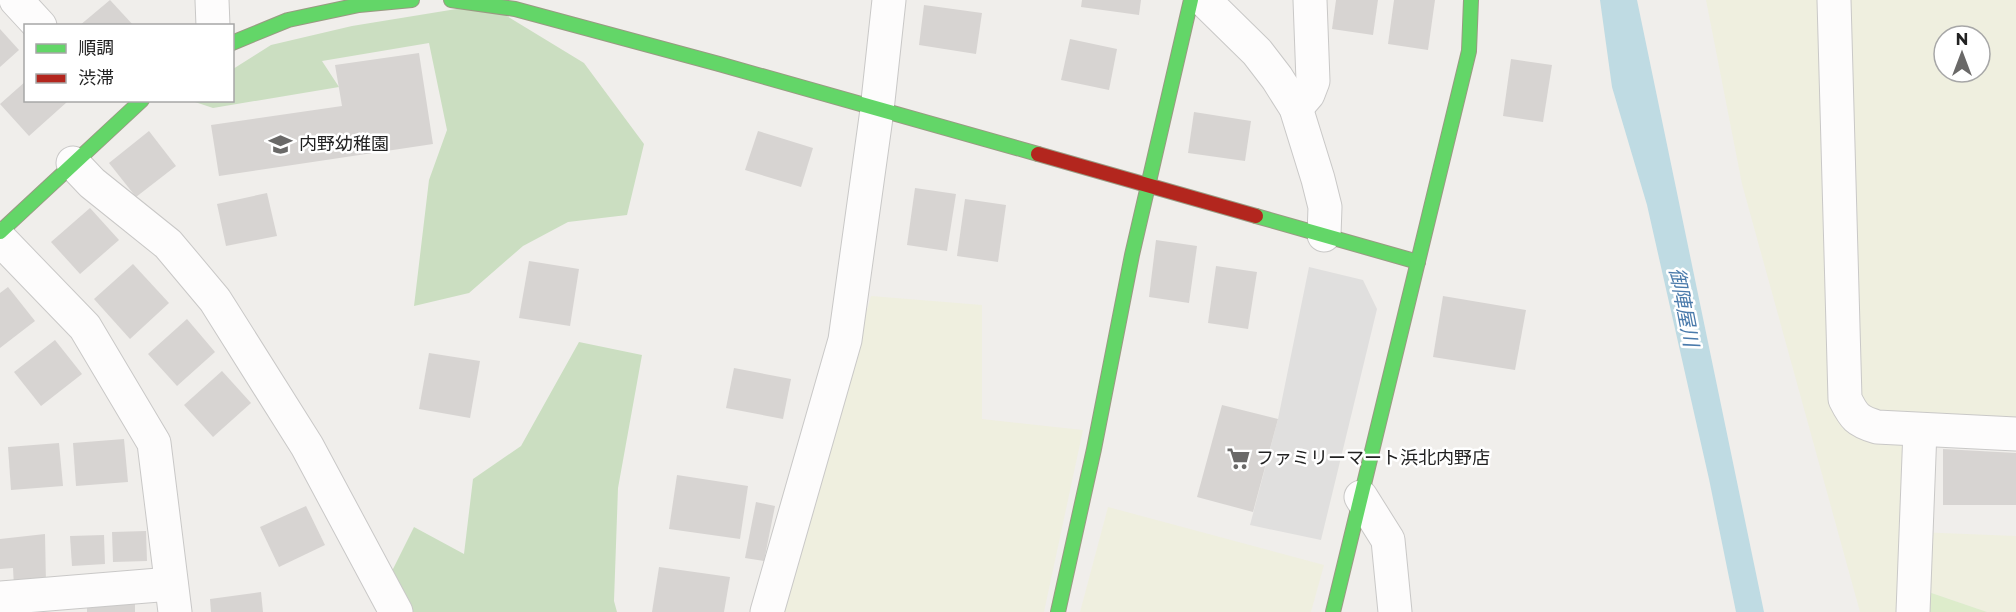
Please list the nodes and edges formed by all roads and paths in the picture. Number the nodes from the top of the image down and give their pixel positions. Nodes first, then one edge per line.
1 (16, 0) edge
2 (212, 0) edge
3 (412, 0) edge
4 (452, 0) edge
5 (889, 0) edge
6 (1191, 0) edge
7 (1204, 0) edge
8 (1310, 0) edge
9 (1471, 0) edge
10 (1834, 0) edge
11 (298, 10) edge
12 (38, 24) edge
13 (213, 24) edge
14 (234, 42) edge
15 (126, 105) edge
16 (1296, 108) junction
17 (877, 110) junction
18 (72, 163) junction
19 (1148, 187) junction
20 (0, 232) edge
21 (1324, 235) junction
22 (0, 239) edge
23 (1418, 262) junction
24 (1920, 430) junction
25 (2016, 434) edge
26 (1361, 497) junction
27 (0, 598) edge
28 (173, 598) edge
29 (396, 612) edge
30 (767, 612) edge
31 (1058, 612) edge
32 (1333, 612) edge
33 (1395, 612) edge
34 (1913, 612) edge

1 - 12 street
2 - 13 street
3 - 11 street
4 - 17 street
5 - 17 street
6 - 19 street
7 - 16 street
8 - 16 street
9 - 23 street
10 - 24 street
11 - 14 street
15 - 18 street
16 - 21 street
17 - 19 street
17 - 30 street
18 - 20 street
18 - 29 street
19 - 21 street
19 - 31 street
21 - 23 street
22 - 28 street
23 - 26 street
24 - 25 street
24 - 34 street
26 - 32 street
26 - 33 street
27 - 28 street

